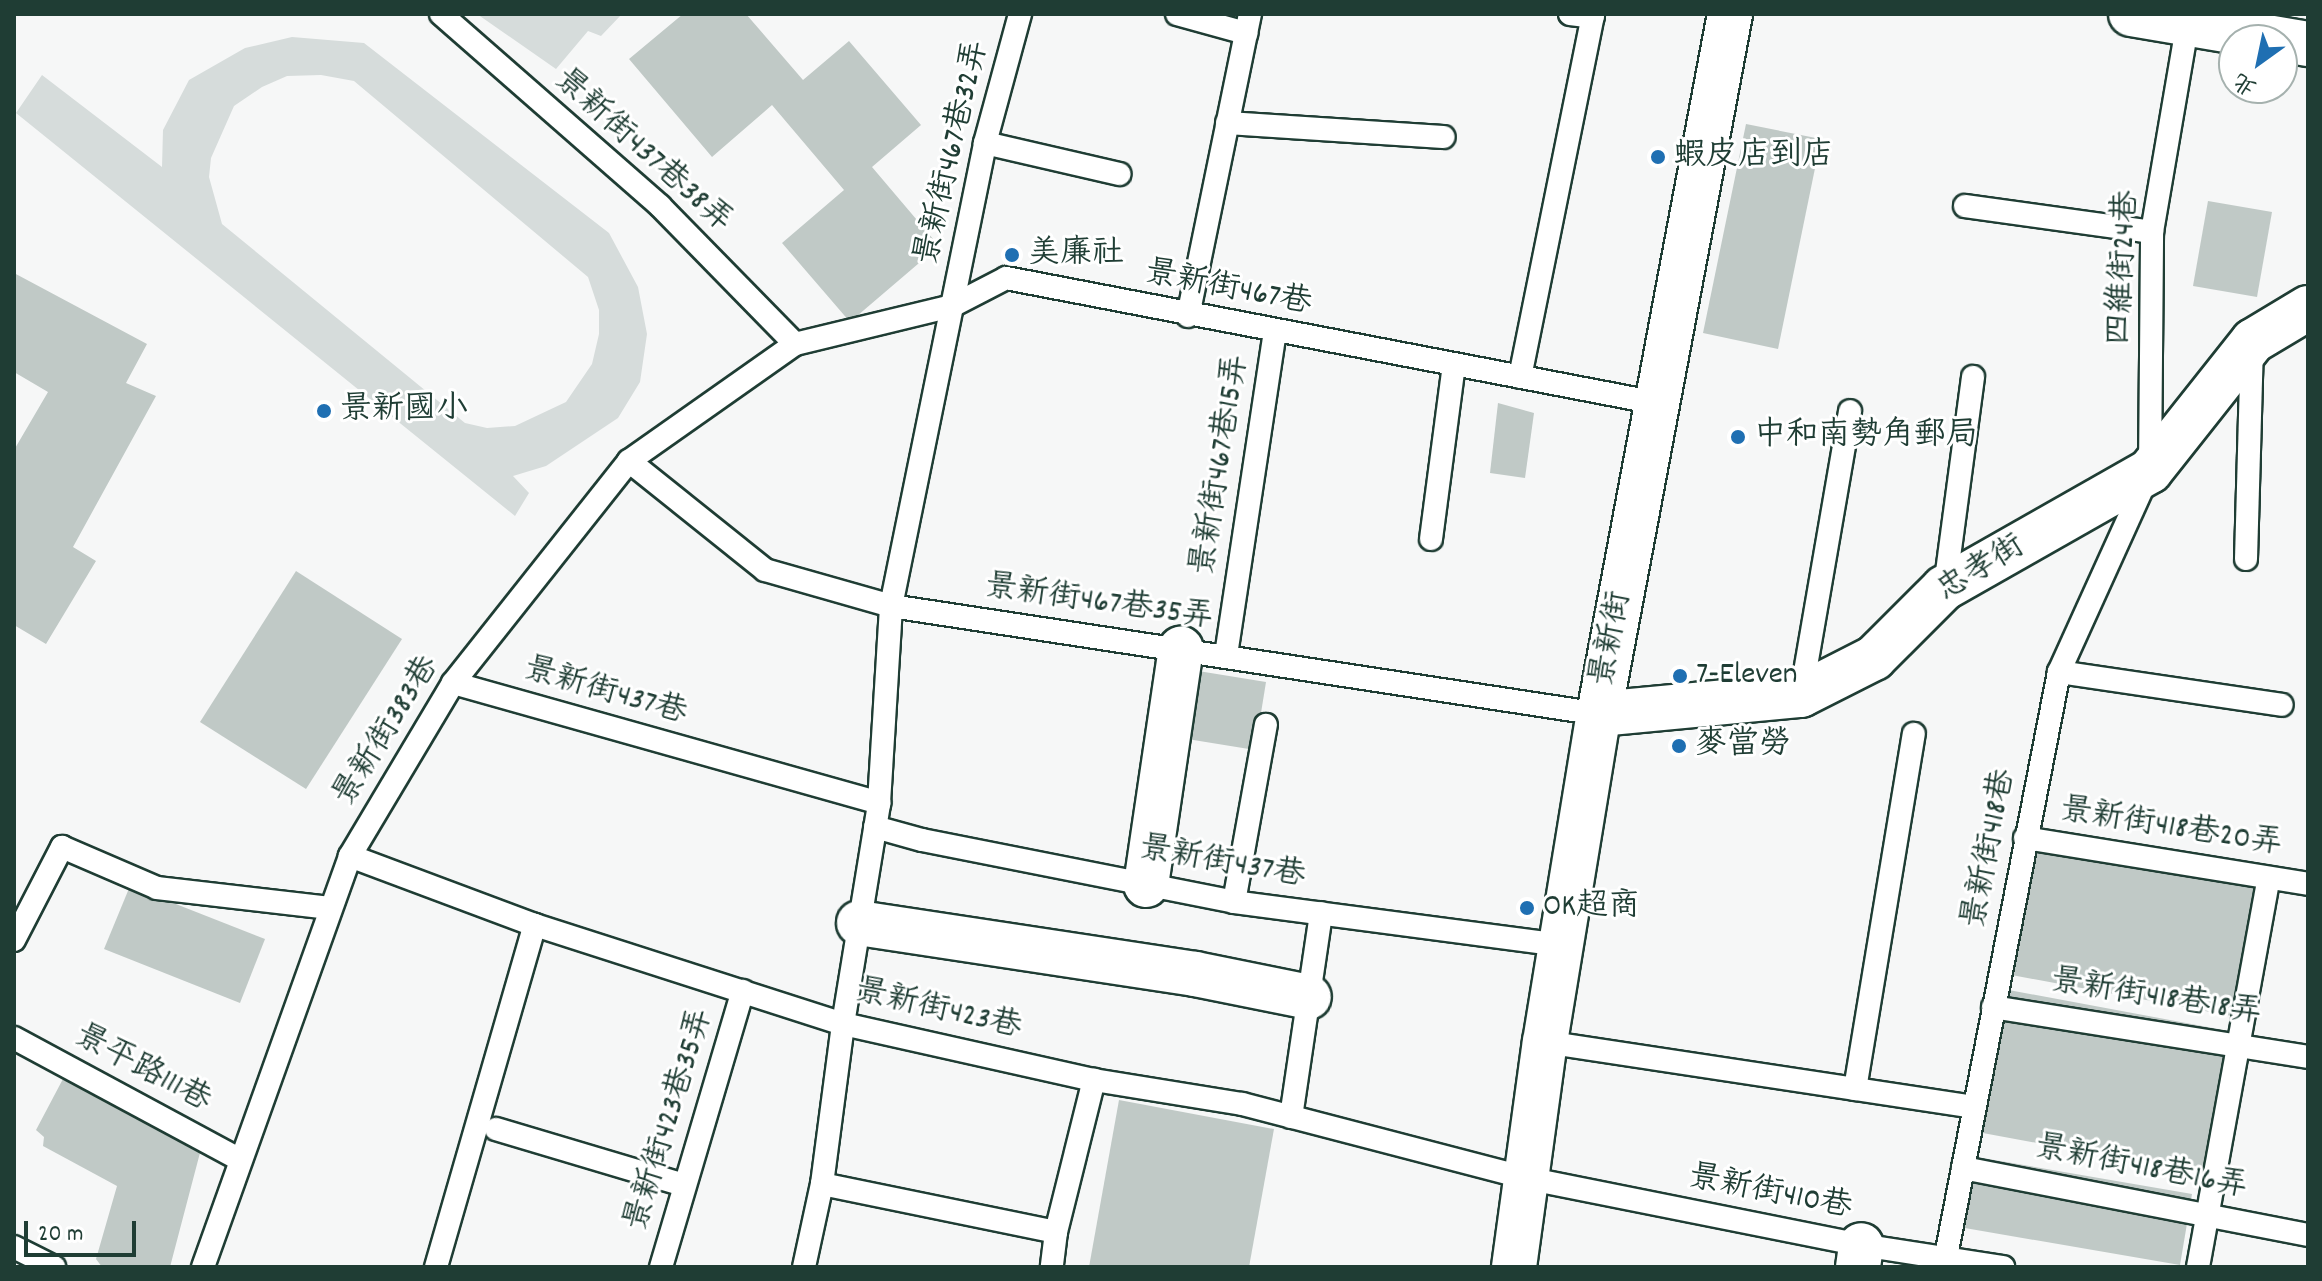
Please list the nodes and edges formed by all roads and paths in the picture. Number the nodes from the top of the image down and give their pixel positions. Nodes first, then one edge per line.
1 (441, 14) edge
2 (1020, 14) edge
3 (1177, 14) edge
4 (1570, 14) edge
5 (1730, 14) edge
6 (2131, 14) edge
7 (1593, 15) edge
8 (2188, 19) edge
9 (1248, 23) edge
10 (2308, 44) edge
11 (1227, 123) junction
12 (1444, 137) dead end
13 (985, 143) junction
14 (1119, 174) dead end
15 (1965, 206) dead end
16 (2152, 232) junction
17 (952, 306) junction
18 (2308, 308) edge
19 (1188, 316) junction
20 (1275, 331) junction
21 (2253, 341) junction
22 (795, 344) junction
23 (1454, 365) junction
24 (1520, 377) junction
25 (1973, 377) dead end
26 (1657, 403) junction
27 (1850, 411) dead end
28 (629, 461) junction
29 (2150, 471) junction
30 (1431, 539) dead end
31 (2246, 559) dead end
32 (1944, 588) junction
33 (891, 606) junction
34 (1181, 649) junction
35 (1226, 655) junction
36 (2059, 672) junction
37 (453, 683) junction
38 (1801, 695) junction
39 (2282, 705) dead end
40 (1599, 714) junction
41 (1266, 725) dead end
42 (1914, 734) dead end
43 (879, 803) junction
44 (875, 827) junction
45 (2025, 838) junction
46 (350, 856) junction
47 (2269, 878) junction
48 (2308, 884) edge
49 (1146, 885) junction
50 (1234, 902) junction
51 (330, 908) junction
52 (1321, 913) junction
53 (859, 923) junction
54 (535, 925) junction
55 (14, 940) edge
56 (1561, 945) junction
57 (743, 991) junction
58 (1309, 997) junction
59 (1993, 1007) junction
60 (843, 1024) junction
61 (14, 1038) edge
62 (1545, 1042) junction
63 (2239, 1043) junction
64 (2308, 1057) edge
65 (1094, 1080) junction
66 (1855, 1089) junction
67 (1974, 1107) junction
68 (1291, 1117) junction
69 (496, 1129) dead end
70 (239, 1159) junction
71 (1963, 1168) junction
72 (1526, 1178) junction
73 (822, 1184) junction
74 (684, 1185) junction
75 (2208, 1214) junction
76 (1056, 1232) junction
77 (2308, 1235) edge
78 (14, 1247) edge
79 (1859, 1256) edge
80 (1946, 1256) junction
81 (54, 1267) edge
82 (203, 1267) edge
83 (436, 1267) edge
84 (661, 1267) edge
85 (804, 1267) edge
86 (1052, 1267) edge
87 (1514, 1267) edge
88 (2003, 1267) edge
89 (2198, 1267) edge

1 - 22 lane, 景新街437巷38弄
2 - 13 lane, 景新街467巷32弄
3 - 9 lane
4 - 7 lane
5 - 26 street, 景新街
6 - 8 street
7 - 24 lane
8 - 10 street
8 - 16 lane, 四維街24巷
9 - 11 lane
11 - 12 lane
11 - 19 lane
13 - 14 lane
13 - 17 lane, 景新街467巷32弄
15 - 16 lane
16 - 29 lane, 四維街24巷
17 - 19 lane, 景新街467巷
17 - 22 lane, 景新街467巷
17 - 33 lane, 景新街467巷32弄
18 - 21 street, 忠孝街
19 - 20 lane, 景新街467巷
20 - 23 lane, 景新街467巷
20 - 35 lane, 景新街467巷15弄
21 - 29 street, 忠孝街
21 - 31 lane
22 - 28 lane, 景新街383巷
23 - 24 lane, 景新街467巷
23 - 30 lane
24 - 26 lane, 景新街467巷
25 - 32 lane
26 - 40 street, 景新街
27 - 38 lane
28 - 33 lane, 景新街467巷35弄
28 - 37 lane, 景新街383巷
29 - 32 street, 忠孝街
29 - 36 lane, 景新街418巷
32 - 38 street, 忠孝街
33 - 34 lane, 景新街467巷35弄
33 - 43 lane, 景新街467巷32弄
34 - 35 lane, 景新街467巷35弄
34 - 49 street
35 - 40 lane, 景新街467巷35弄
36 - 39 lane
36 - 45 lane, 景新街418巷
37 - 43 lane, 景新街437巷
37 - 46 lane, 景新街383巷
38 - 40 street, 忠孝街
40 - 56 street, 景新街
41 - 50 lane
42 - 66 lane
43 - 44 lane, 景新街467巷32弄
44 - 49 lane, 景新街437巷
44 - 53 lane, 景新街467巷32弄
45 - 47 lane, 景新街418巷20弄
45 - 59 lane, 景新街418巷
46 - 51 lane, 景新街383巷
46 - 54 lane, 景新街423巷
47 - 48 lane, 景新街418巷20弄
47 - 63 lane
49 - 50 lane, 景新街437巷
50 - 52 lane, 景新街437巷
51 - 55 lane
51 - 70 lane, 景新街383巷
52 - 56 lane, 景新街437巷
52 - 58 lane
53 - 58 street
53 - 60 lane, 景新街467巷32弄
54 - 57 lane, 景新街423巷
54 - 83 lane
56 - 62 street, 景新街
57 - 60 lane, 景新街423巷
57 - 74 lane, 景新街423巷35弄
58 - 68 lane
59 - 63 lane, 景新街418巷18弄
59 - 67 lane, 景新街418巷
60 - 65 lane, 景新街423巷
60 - 73 lane, 景新街467巷32弄
61 - 70 lane, 景平路111巷
62 - 66 lane
62 - 72 street, 景新街
63 - 64 lane, 景新街418巷18弄
63 - 75 lane
65 - 68 lane, 景新街423巷
65 - 76 lane
66 - 67 lane
67 - 71 lane, 景新街418巷
68 - 72 lane, 景新街423巷
69 - 74 lane
70 - 82 lane, 景新街383巷
71 - 75 lane, 景新街418巷16弄
71 - 80 lane, 景新街418巷
72 - 79 lane, 景新街410巷
72 - 87 street, 景新街
73 - 76 lane
73 - 85 lane, 景新街467巷32弄
74 - 84 lane, 景新街423巷35弄
75 - 77 lane, 景新街418巷16弄
75 - 89 lane
76 - 86 lane
78 - 81 lane
79 - 80 lane, 景新街410巷
80 - 88 lane, 景新街410巷

